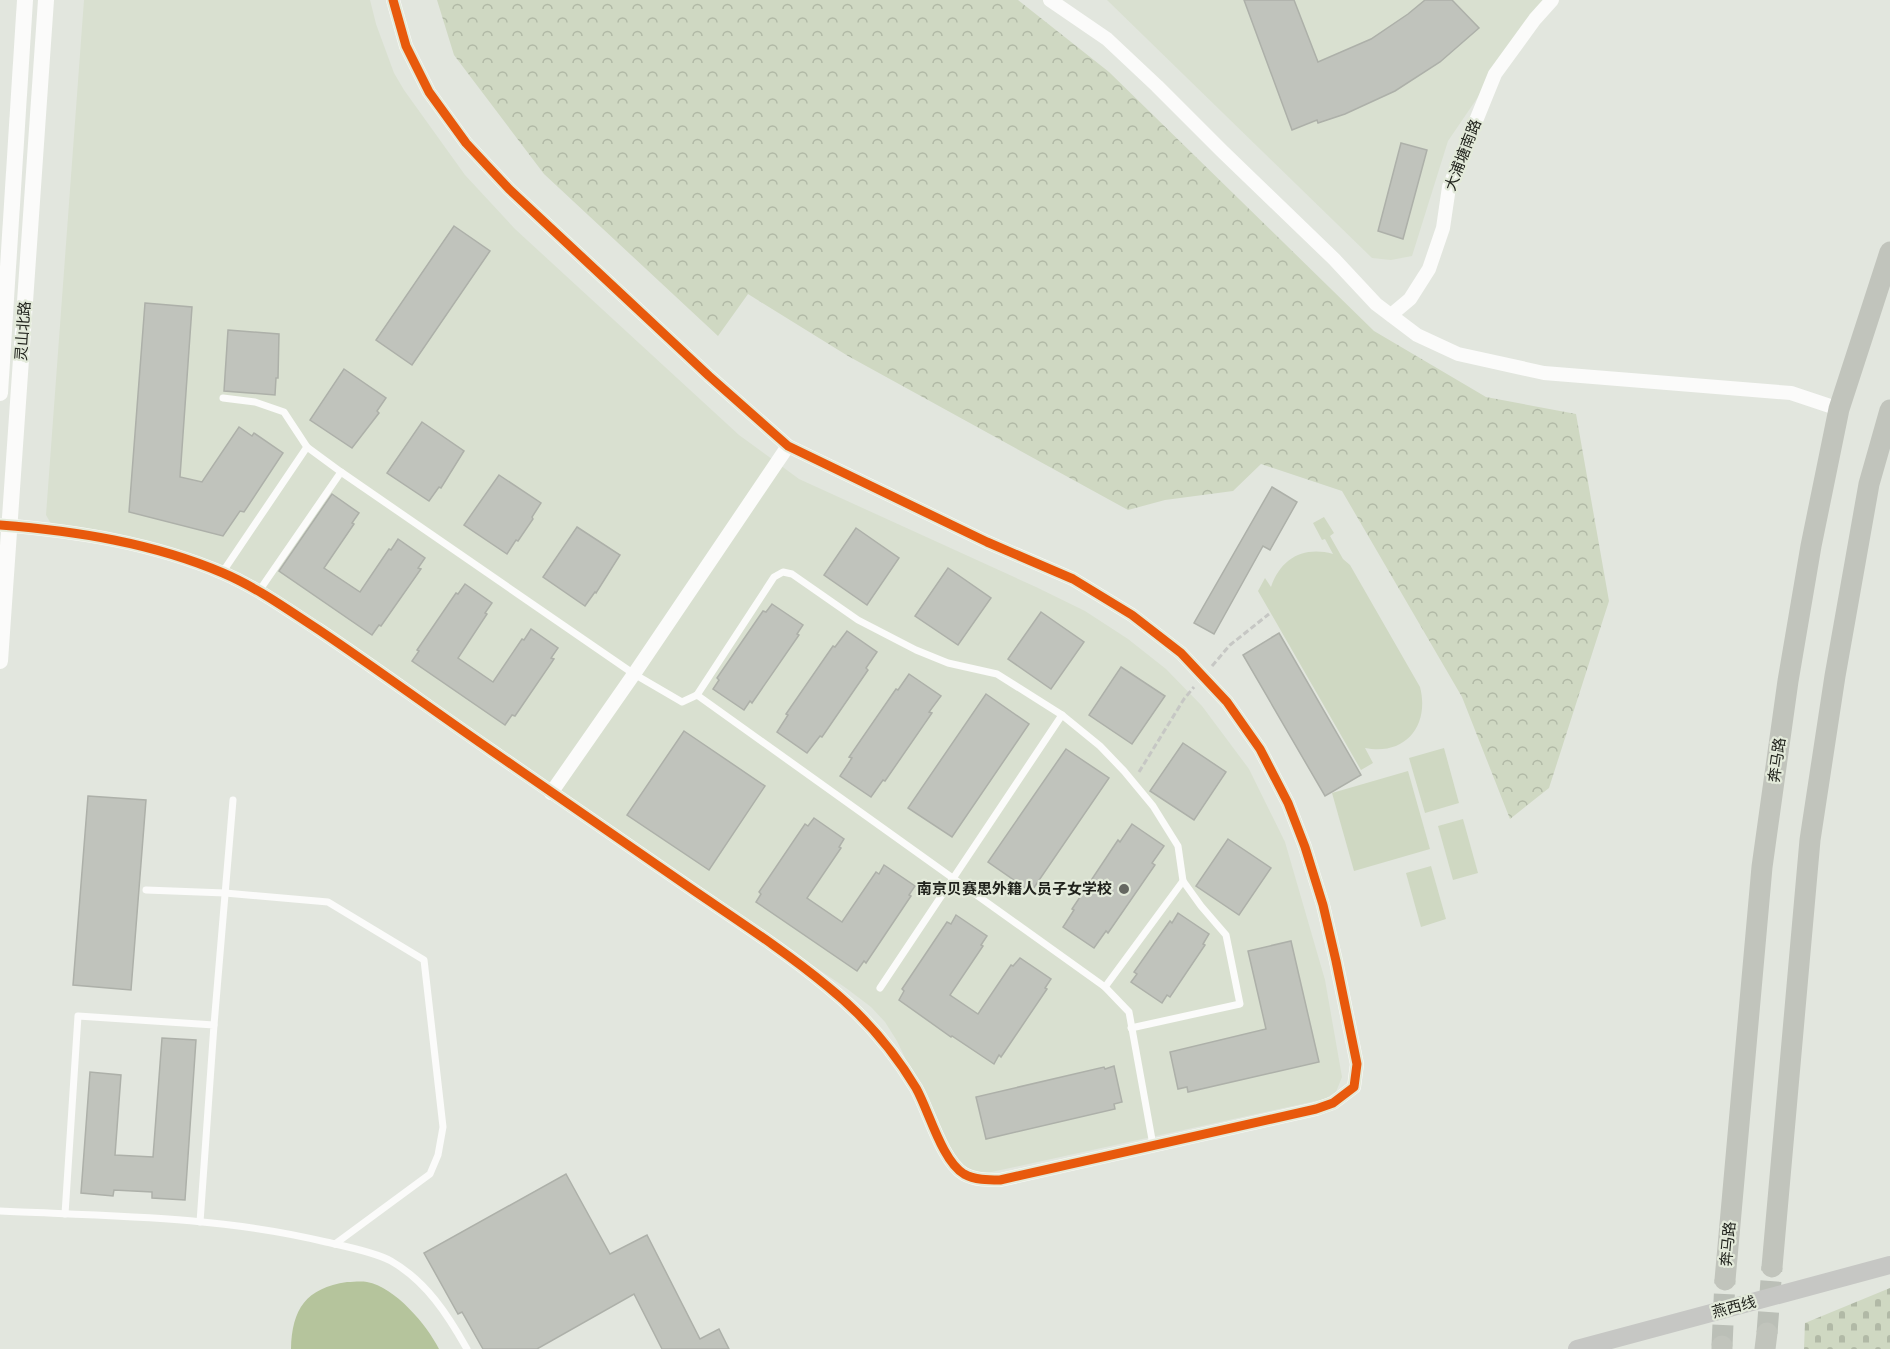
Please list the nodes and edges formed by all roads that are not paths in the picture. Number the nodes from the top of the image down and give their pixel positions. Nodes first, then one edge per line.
1 (26, 0) edge
2 (46, 0) edge
3 (393, 0) edge
4 (1050, 0) edge
5 (1552, 0) edge
6 (1890, 252) edge
7 (1391, 315) junction
8 (0, 393) edge
9 (223, 398) dead end
10 (1839, 409) junction
11 (1890, 410) edge
12 (788, 446) junction
13 (307, 447) junction
14 (341, 472) junction
15 (5, 526) edge
16 (222, 573) junction
17 (259, 591) junction
18 (0, 661) edge
19 (634, 674) junction
20 (697, 695) junction
21 (1062, 715) junction
22 (551, 793) junction
23 (233, 800) dead end
24 (954, 878) junction
25 (1183, 881) junction
26 (146, 890) dead end
27 (225, 893) junction
28 (1105, 987) junction
29 (880, 988) dead end
30 (214, 1025) junction
31 (1131, 1028) junction
32 (1153, 1145) junction
33 (0, 1210) edge
34 (65, 1214) junction
35 (200, 1222) junction
36 (335, 1244) junction
37 (1890, 1265) edge
38 (1772, 1267) tunnel mouth
39 (1725, 1280) tunnel mouth
40 (467, 1349) edge
41 (1577, 1349) edge

1 - 8 street, 灵山北路
2 - 15 street, 灵山北路
3 - 12 street
4 - 7 street
5 - 7 street, 大浦塘南路
6 - 10 main road, 奔马路
7 - 10 street
9 - 13 lane
10 - 39 main road, 奔马路
11 - 38 main road
12 - 19 street
12 - 32 street
13 - 14 lane
13 - 16 lane
14 - 17 lane
14 - 19 lane
15 - 16 street
15 - 18 street, 灵山北路
16 - 17 street
17 - 22 street
19 - 20 lane
19 - 22 street
20 - 21 lane
20 - 24 lane
21 - 24 lane
21 - 25 lane
22 - 32 street
23 - 27 lane
24 - 28 lane
24 - 29 lane
25 - 28 lane
25 - 31 lane
26 - 27 lane
27 - 30 lane
27 - 36 lane
28 - 31 lane
30 - 34 lane
30 - 35 lane
31 - 32 lane
33 - 34 lane
34 - 35 lane
35 - 36 lane
36 - 40 lane
37 - 41 main road, 燕西线

